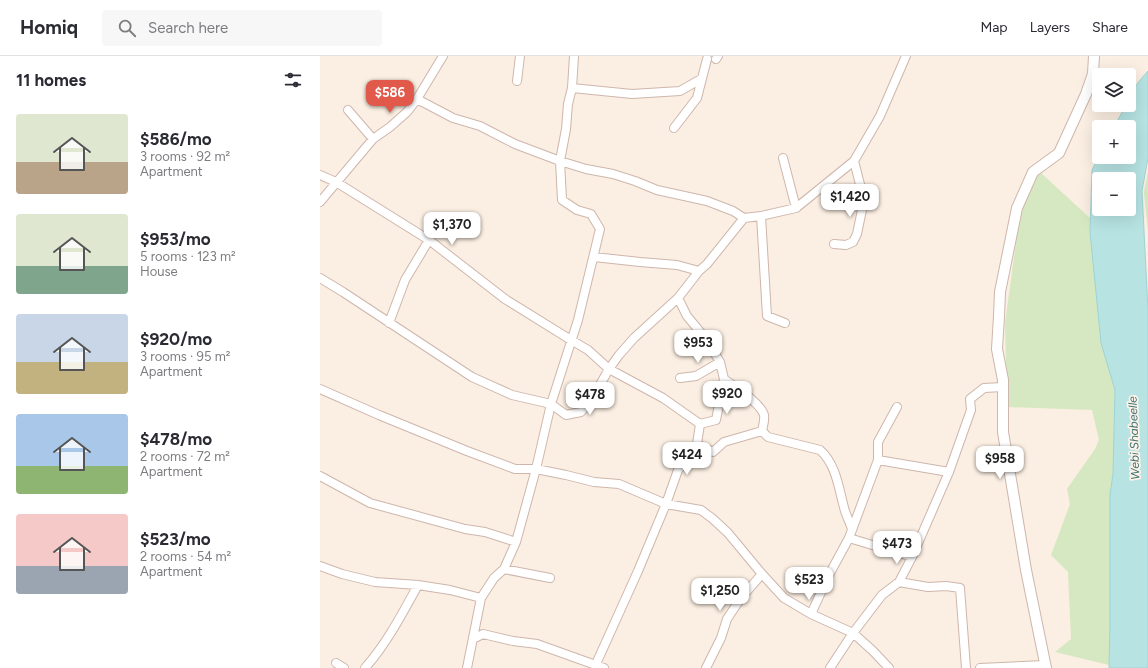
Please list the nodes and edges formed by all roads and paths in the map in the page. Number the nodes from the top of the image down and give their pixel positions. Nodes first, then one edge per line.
1 (443, 56) edge
2 (520, 56) edge
3 (574, 56) edge
4 (906, 56) edge
5 (1094, 56) edge
6 (707, 59) dead end
7 (701, 79) junction
8 (517, 81) dead end
9 (572, 88) junction
10 (417, 99) junction
11 (348, 110) dead end
12 (674, 128) dead end
13 (373, 138) junction
14 (783, 158) dead end
15 (854, 160) junction
16 (560, 161) junction
17 (320, 175) edge
18 (336, 182) junction
19 (320, 202) edge
20 (796, 208) junction
21 (761, 216) junction
22 (744, 218) junction
23 (429, 240) junction
24 (834, 244) dead end
25 (594, 257) junction
26 (699, 271) junction
27 (320, 278) edge
28 (678, 298) junction
29 (388, 322) junction
30 (785, 323) dead end
31 (571, 340) junction
32 (720, 362) junction
33 (609, 370) junction
34 (680, 378) dead end
35 (724, 379) junction
36 (1003, 387) junction
37 (320, 389) edge
38 (551, 404) junction
39 (897, 407) dead end
40 (700, 424) junction
41 (762, 431) junction
42 (697, 444) junction
43 (878, 460) junction
44 (536, 469) junction
45 (949, 472) junction
46 (320, 476) edge
47 (666, 504) junction
48 (852, 529) junction
49 (849, 538) junction
50 (516, 542) junction
51 (912, 557) junction
52 (320, 566) edge
53 (504, 569) junction
54 (762, 574) junction
55 (550, 578) dead end
56 (899, 582) junction
57 (418, 585) junction
58 (481, 598) junction
59 (811, 614) junction
60 (853, 634) junction
61 (473, 639) junction
62 (336, 663) dead end
63 (596, 664) junction
64 (1045, 666) edge
65 (344, 668) edge
66 (365, 668) edge
67 (467, 668) edge
68 (604, 668) edge
69 (706, 668) edge
70 (830, 668) edge
71 (889, 668) edge
72 (966, 668) edge
73 (980, 668) edge

1 - 10 street
2 - 8 street
3 - 9 street
4 - 15 street
5 - 36 street
6 - 7 street
7 - 9 street
7 - 12 street
9 - 16 street
10 - 13 street
10 - 16 street
11 - 13 street
13 - 18 street
14 - 20 street
15 - 20 street
15 - 24 street
16 - 22 street
16 - 25 street
17 - 18 street
18 - 19 street
18 - 23 street
20 - 21 street
21 - 22 street
21 - 30 street
22 - 26 street
23 - 29 street
23 - 31 street
25 - 26 street
25 - 31 street
26 - 28 street
27 - 29 street
28 - 32 street
28 - 33 street
29 - 38 street
31 - 33 street
31 - 38 street
32 - 34 street
32 - 35 street
33 - 38 street
33 - 40 street
35 - 40 street
35 - 41 street
36 - 45 street
36 - 64 street
37 - 44 street
38 - 44 street
39 - 43 street
40 - 42 street
41 - 42 street
41 - 48 street
42 - 47 street
43 - 45 street
43 - 48 street
44 - 47 street
44 - 50 street
45 - 51 street
46 - 50 street
47 - 54 street
47 - 63 street
48 - 49 street
49 - 51 street
49 - 59 street
50 - 53 street
51 - 56 street
52 - 57 street
53 - 55 street
53 - 58 street
54 - 59 street
54 - 69 street
56 - 60 street
56 - 72 street
57 - 58 street
57 - 66 street
58 - 61 street
59 - 60 street
60 - 70 street
60 - 71 street
61 - 63 street
61 - 67 street
62 - 65 street
63 - 68 street
64 - 73 street

